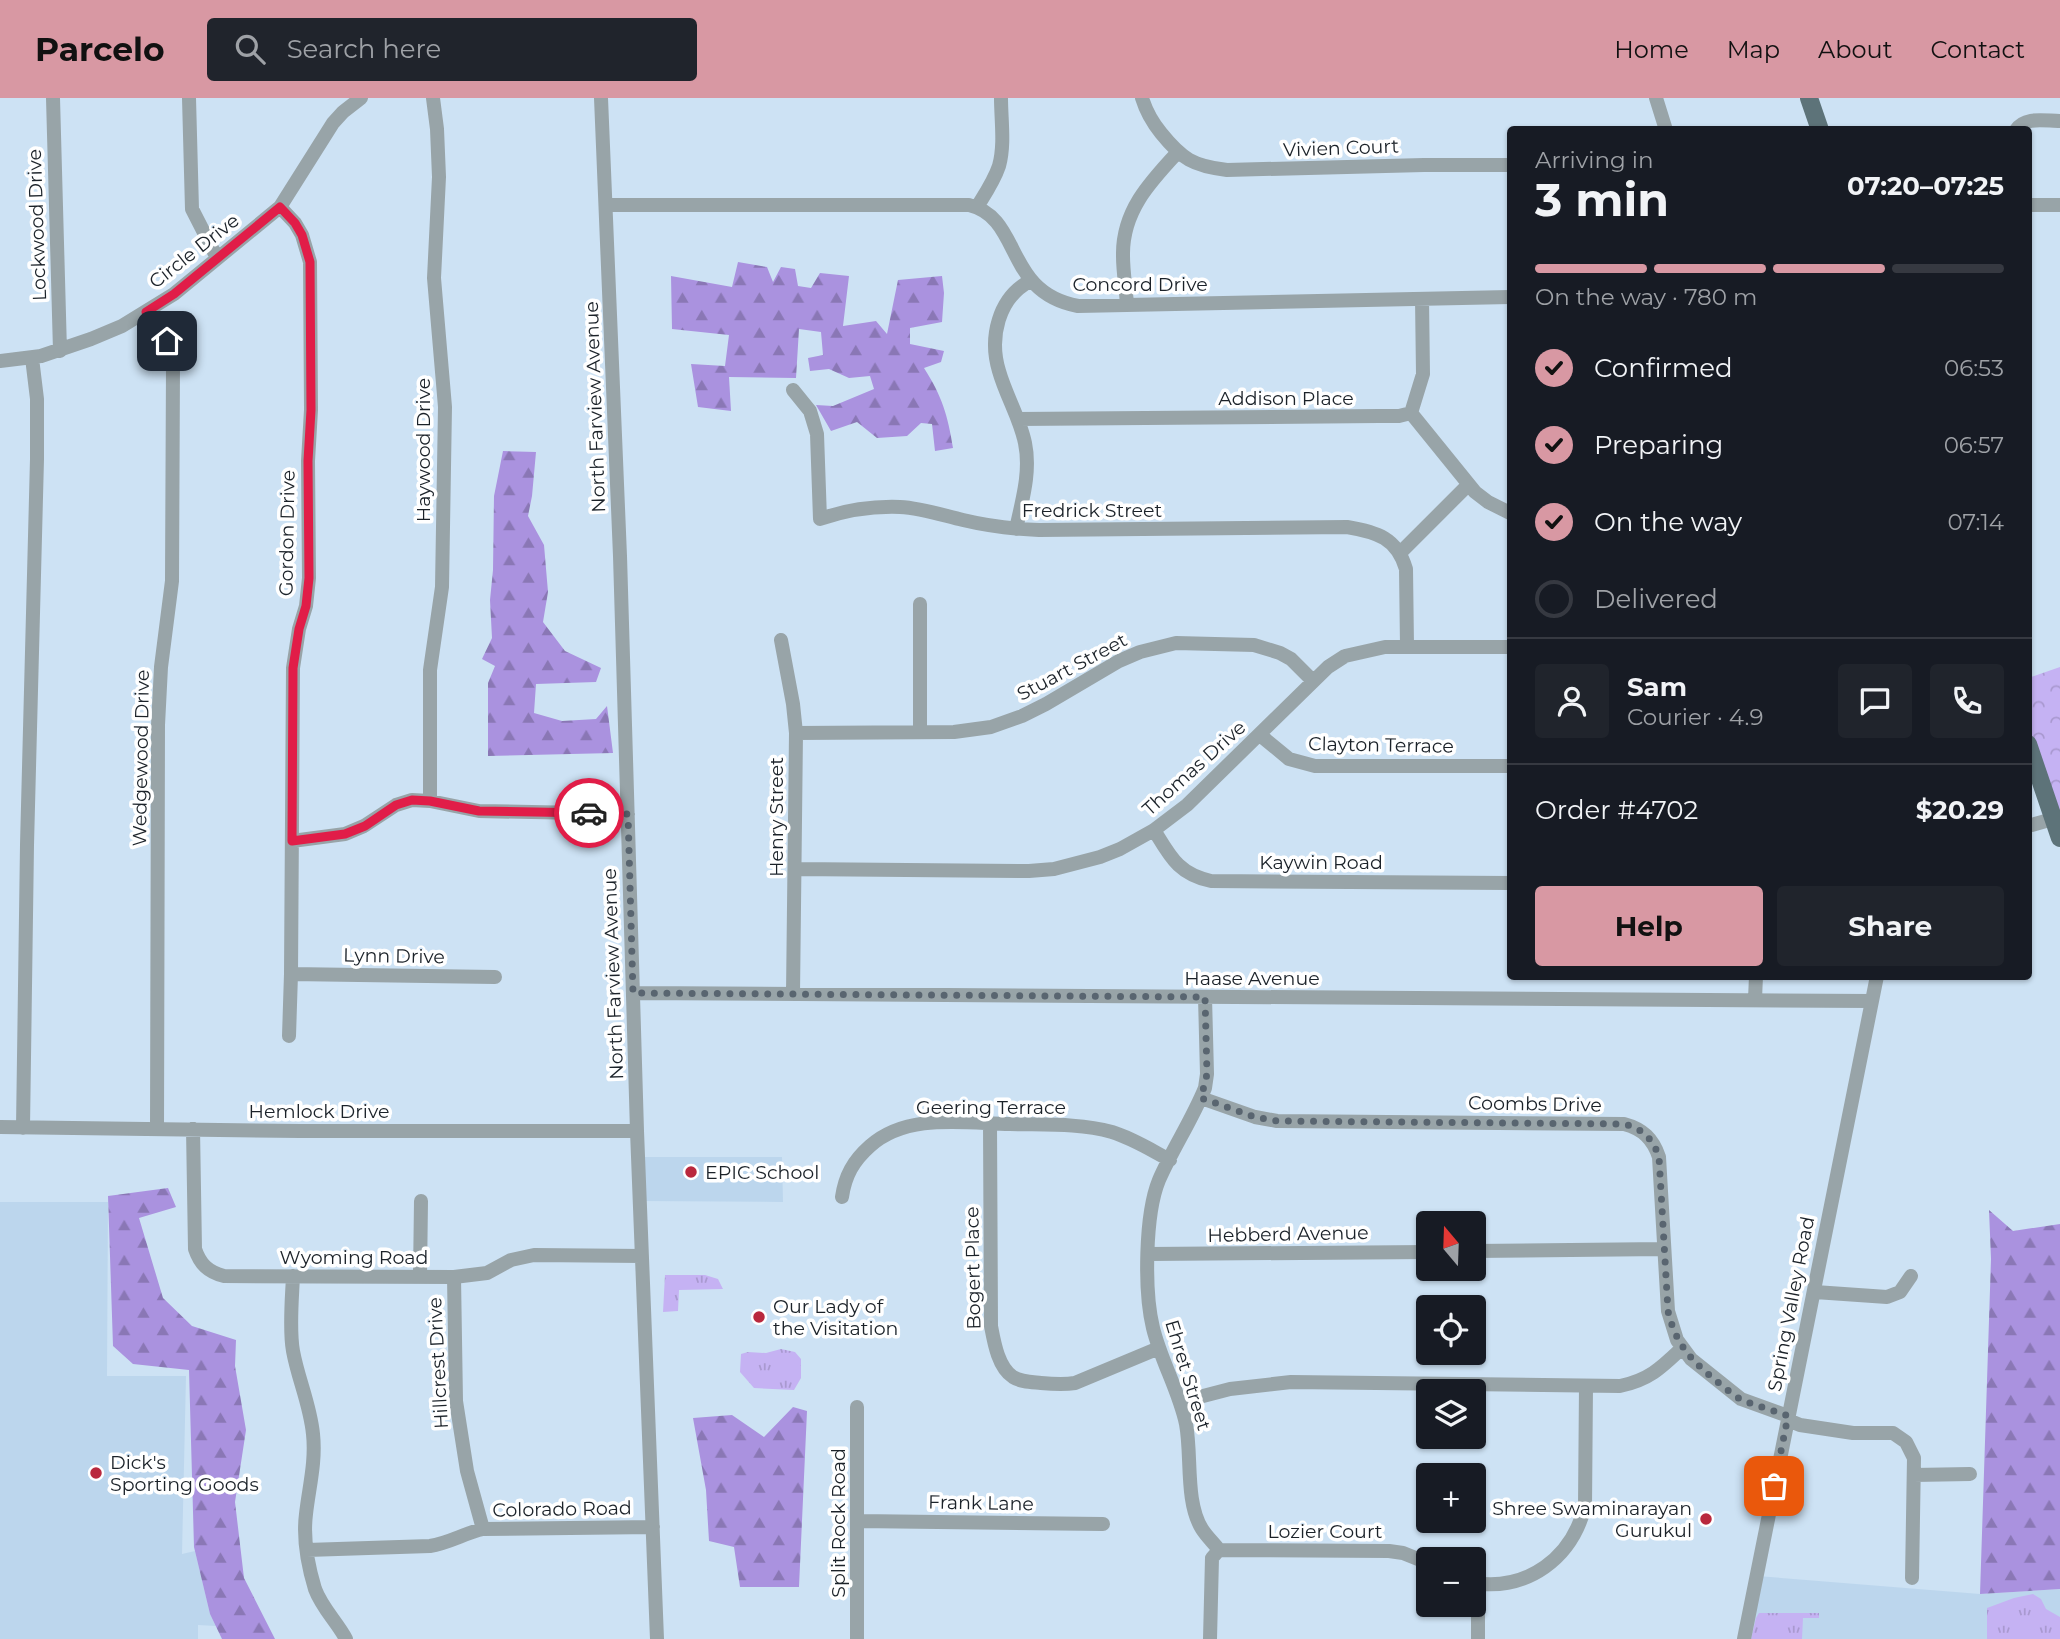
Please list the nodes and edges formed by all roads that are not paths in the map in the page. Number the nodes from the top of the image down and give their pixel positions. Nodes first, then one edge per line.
1 (53, 98) edge
2 (189, 98) edge
3 (433, 98) edge
4 (601, 98) edge
5 (1001, 98) edge
6 (1142, 98) edge
7 (1656, 98) edge
8 (1809, 98) edge
9 (354, 100) edge
10 (2060, 121) edge
11 (1665, 126) edge
12 (1819, 126) edge
13 (2018, 126) edge
14 (1177, 153) junction
15 (1507, 165) edge
16 (606, 205) junction
17 (2032, 205) edge
18 (2060, 205) edge
19 (280, 207) junction
20 (977, 207) junction
21 (217, 258) junction
22 (1030, 281) junction
23 (1507, 297) edge
24 (1422, 299) junction
25 (1128, 305) junction
26 (146, 312) junction
27 (60, 351) junction
28 (32, 358) junction
29 (0, 361) edge
30 (793, 390) dead end
31 (1410, 413) junction
32 (1018, 419) junction
33 (1468, 485) junction
34 (1507, 512) edge
35 (1016, 529) junction
36 (1400, 553) junction
37 (920, 604) dead end
38 (781, 640) dead end
39 (1407, 646) junction
40 (1507, 648) edge
41 (1313, 681) junction
42 (920, 732) junction
43 (796, 733) junction
44 (1260, 736) junction
45 (2032, 754) edge
46 (1507, 766) edge
47 (430, 801) junction
48 (628, 814) junction
49 (2057, 818) edge
50 (2032, 825) edge
51 (1154, 830) junction
52 (2060, 838) edge
53 (292, 841) junction
54 (795, 869) junction
55 (1507, 883) edge
56 (291, 974) junction
57 (495, 977) dead end
58 (1756, 980) edge
59 (1876, 980) edge
60 (633, 993) junction
61 (793, 994) junction
62 (1205, 997) junction
63 (1755, 999) junction
64 (1871, 1000) junction
65 (289, 1036) dead end
66 (1201, 1098) junction
67 (990, 1124) junction
68 (0, 1128) edge
69 (23, 1128) junction
70 (157, 1129) junction
71 (193, 1129) junction
72 (637, 1131) junction
73 (1170, 1160) junction
74 (842, 1197) dead end
75 (421, 1201) dead end
76 (1664, 1249) junction
77 (1486, 1251) edge
78 (1416, 1252) edge
79 (1149, 1254) junction
80 (642, 1256) junction
81 (293, 1276) junction
82 (420, 1276) junction
83 (1911, 1276) dead end
84 (454, 1277) junction
85 (1815, 1292) junction
86 (1160, 1348) junction
87 (1682, 1348) junction
88 (1586, 1386) junction
89 (1181, 1402) junction
90 (858, 1407) dead end
91 (1788, 1418) junction
92 (1970, 1474) dead end
93 (1914, 1475) junction
94 (858, 1521) junction
95 (1104, 1524) dead end
96 (653, 1527) junction
97 (483, 1529) junction
98 (307, 1550) junction
99 (1219, 1550) junction
100 (1416, 1558) edge
101 (1912, 1578) dead end
102 (1486, 1584) edge
103 (1477, 1617) edge
104 (346, 1639) edge
105 (657, 1639) edge
106 (857, 1639) edge
107 (1210, 1639) edge
108 (1478, 1639) edge
109 (1744, 1639) edge

1 - 27 street, Lockwood Drive
2 - 21 street
3 - 47 street, Haywood Drive
4 - 16 street, North Farview Avenue
5 - 20 street
6 - 14 street
7 - 11 street
8 - 12 main road
9 - 19 street, Circle Drive
10 - 13 street
14 - 15 street, Vivien Court
14 - 25 street
16 - 20 street
16 - 48 street, North Farview Avenue
17 - 18 street
19 - 21 street, Circle Drive
19 - 53 street, Gordon Drive
20 - 22 street, Concord Drive
21 - 26 street, Circle Drive
22 - 25 street, Concord Drive
22 - 32 street
23 - 24 street, Concord Drive
24 - 25 street, Concord Drive
24 - 31 street
26 - 27 street, Circle Drive
26 - 70 street, Wedgewood Drive
27 - 28 street, Circle Drive
28 - 29 street, Circle Drive
28 - 69 street
30 - 35 street, Fredrick Street
31 - 32 street, Addison Place
31 - 33 street
32 - 35 street
33 - 34 street
33 - 36 street
35 - 36 street, Fredrick Street
36 - 39 street
37 - 42 street
38 - 43 street, Henry Street
39 - 40 street, Thomas Drive
39 - 41 street, Thomas Drive
41 - 42 street, Stuart Street
41 - 44 street, Thomas Drive
42 - 43 street, Stuart Street
43 - 54 street, Henry Street
44 - 46 street, Clayton Terrace
44 - 51 street, Thomas Drive
45 - 49 main road
47 - 48 street
47 - 53 street
48 - 60 street, North Farview Avenue
49 - 50 street
49 - 52 main road
51 - 54 street, Thomas Drive
51 - 55 street, Kaywin Road
53 - 56 street, Gordon Drive
54 - 61 street, Henry Street
56 - 57 street, Lynn Drive
56 - 65 street, Gordon Drive
58 - 63 street
59 - 64 street, Spring Valley Road
60 - 61 street, Haase Avenue
60 - 72 street, North Farview Avenue
61 - 62 street, Haase Avenue
62 - 63 street, Haase Avenue
62 - 66 street, Ehret Street
63 - 64 street, Haase Avenue
64 - 85 street, Spring Valley Road
66 - 73 street, Ehret Street
66 - 76 street, Coombs Drive
67 - 73 street, Geering Terrace
67 - 74 street, Geering Terrace
67 - 86 street, Bogert Place
68 - 69 street, Hemlock Drive
69 - 70 street, Hemlock Drive
70 - 71 street, Hemlock Drive
71 - 72 street, Hemlock Drive
71 - 81 street, Wyoming Road
72 - 80 street, North Farview Avenue
73 - 79 street, Ehret Street
75 - 82 street, Hillcrest Drive
76 - 77 street
76 - 87 street, Coombs Drive
78 - 79 street, Hebberd Avenue
79 - 86 street, Ehret Street
80 - 84 street, Wyoming Road
80 - 96 street, North Farview Avenue
81 - 82 street, Wyoming Road
81 - 98 street
82 - 84 street, Wyoming Road
83 - 85 street
84 - 97 street, Hillcrest Drive
85 - 91 street, Spring Valley Road
86 - 89 street, Ehret Street
87 - 88 street
87 - 91 street, Coombs Drive
88 - 89 street
88 - 102 street
89 - 99 street, Ehret Street
90 - 94 street, Split Rock Road
91 - 93 street, Coombs Drive
91 - 109 street, Spring Valley Road
92 - 93 street
93 - 101 street, Coombs Drive
94 - 95 street, Frank Lane
94 - 106 street, Split Rock Road
96 - 97 street, Colorado Road
96 - 105 street, North Farview Avenue
97 - 98 street, Colorado Road
98 - 104 street
99 - 100 street, Lozier Court
99 - 107 street
103 - 108 street

